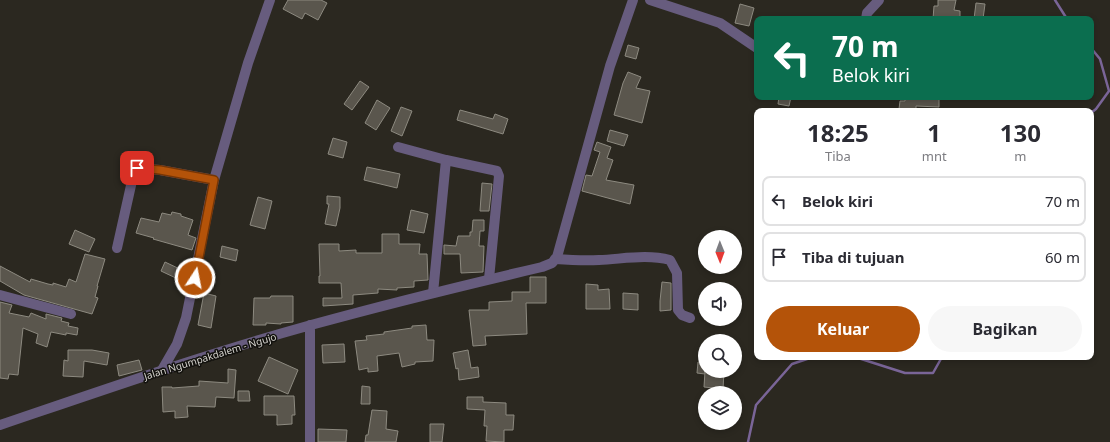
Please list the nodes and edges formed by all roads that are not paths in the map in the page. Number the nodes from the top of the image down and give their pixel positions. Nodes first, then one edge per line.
1 (270, 0) edge
2 (633, 0) edge
3 (650, 0) edge
4 (879, 0) edge
5 (866, 16) edge
6 (754, 46) edge
7 (398, 146) dead end
8 (446, 160) junction
9 (214, 180) junction
10 (117, 248) dead end
11 (555, 259) junction
12 (489, 279) junction
13 (433, 293) junction
14 (0, 295) edge
15 (71, 314) dead end
16 (690, 318) dead end
17 (310, 325) junction
18 (162, 370) junction
19 (0, 425) edge
20 (310, 442) edge

1 - 9 street
2 - 11 street
3 - 6 street
4 - 5 street
7 - 8 street
8 - 12 street
8 - 13 street
9 - 10 street
9 - 18 street
11 - 12 street, Jalan Ngumpakdalem - Ngujo
11 - 16 street
12 - 13 street, Jalan Ngumpakdalem - Ngujo
13 - 17 street, Jalan Ngumpakdalem - Ngujo
14 - 15 street
17 - 18 street, Jalan Ngumpakdalem - Ngujo
17 - 20 street
18 - 19 street, Jalan Ngumpakdalem - Ngujo

